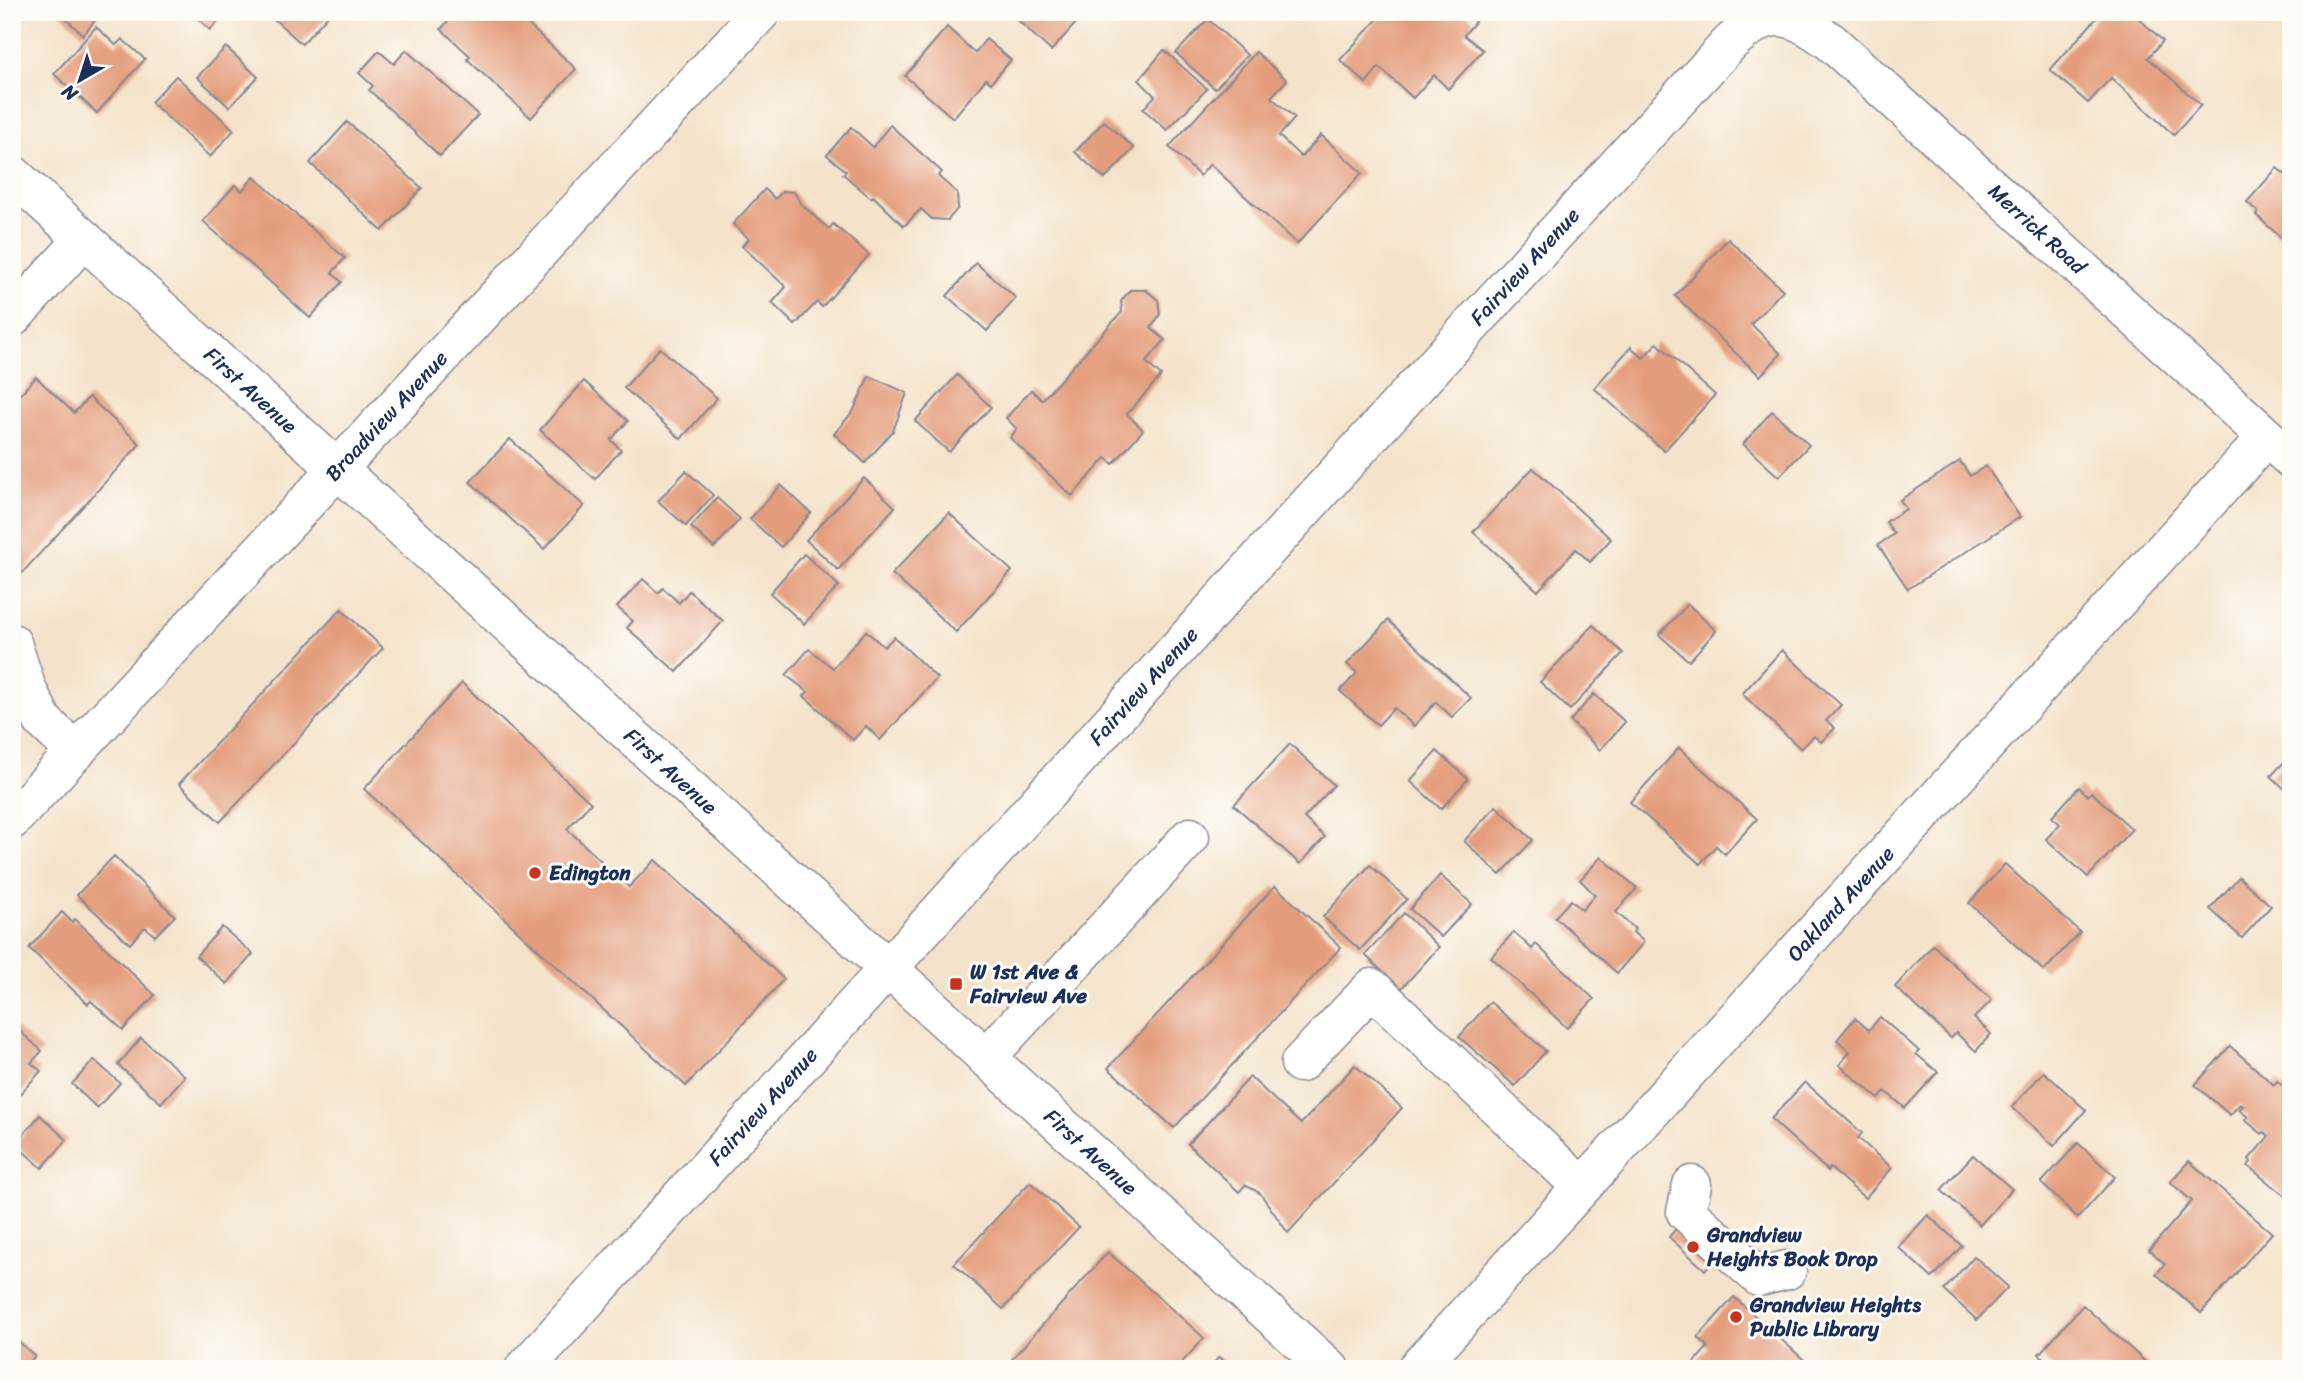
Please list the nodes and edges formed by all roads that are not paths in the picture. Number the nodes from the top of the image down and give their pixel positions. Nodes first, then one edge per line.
1 (761, 12) edge
2 (1773, 15) joint
3 (12, 174) edge
4 (84, 239) junction
5 (48, 279) junction
6 (12, 318) edge
7 (12, 344) edge
8 (2278, 449) edge
9 (337, 469) junction
10 (12, 643) edge
11 (20, 678) edge
12 (76, 752) junction
13 (12, 820) edge
14 (1190, 837) dead end
15 (888, 969) junction
16 (986, 1058) junction
17 (1300, 1063) dead end
18 (1692, 1185) dead end
19 (1582, 1187) junction
20 (1787, 1270) dead end
21 (524, 1369) edge
22 (1329, 1369) edge
23 (1416, 1369) edge

1 - 9 street, Broadview Avenue
2 - 8 street, Merrick Road
2 - 15 street, Fairview Avenue
3 - 4 street, First Avenue
4 - 5 street
4 - 9 street, First Avenue
5 - 6 street
5 - 7 street
8 - 19 street, Oakland Avenue
9 - 12 street, Broadview Avenue
9 - 15 street, First Avenue
10 - 11 street
11 - 12 street
12 - 13 street, Broadview Avenue
14 - 16 street
15 - 16 street, First Avenue
15 - 21 street, Fairview Avenue
16 - 22 street, First Avenue
17 - 19 street
18 - 20 street
19 - 23 street, Oakland Avenue

